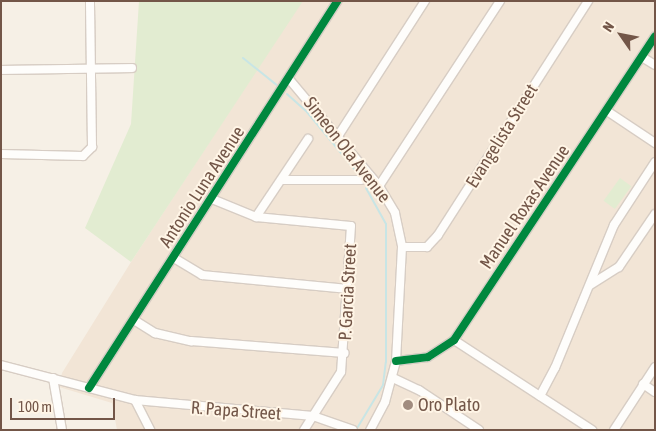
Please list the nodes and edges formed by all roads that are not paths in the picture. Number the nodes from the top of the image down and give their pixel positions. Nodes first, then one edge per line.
1 (90, 1) edge
2 (337, 1) edge
3 (425, 1) edge
4 (500, 1) edge
5 (588, 1) edge
6 (655, 36) edge
7 (642, 56) junction
8 (655, 65) edge
9 (132, 68) dead end
10 (91, 69) junction
11 (1, 70) edge
12 (289, 79) junction
13 (607, 111) junction
14 (338, 136) junction
15 (308, 139) dead end
16 (655, 143) edge
17 (1, 154) edge
18 (655, 162) edge
19 (282, 180) junction
20 (361, 180) dead end
21 (379, 186) junction
22 (212, 199) junction
23 (655, 214) edge
24 (256, 217) junction
25 (402, 247) junction
26 (174, 258) junction
27 (590, 284) junction
28 (348, 289) junction
29 (134, 320) junction
30 (454, 340) junction
31 (344, 353) junction
32 (396, 362) junction
33 (1, 365) edge
34 (655, 367) edge
35 (53, 378) junction
36 (393, 378) junction
37 (644, 384) junction
38 (89, 388) junction
39 (655, 392) edge
40 (540, 396) junction
41 (135, 400) junction
42 (313, 416) junction
43 (350, 428) edge
44 (62, 430) edge
45 (150, 430) edge
46 (304, 430) edge
47 (370, 430) edge
48 (479, 430) edge
49 (592, 430) edge
50 (614, 430) edge

1 - 10 street
2 - 12 street, Antonio Luna Avenue
3 - 14 street
4 - 21 street
5 - 25 street, Evangelista Street
6 - 7 street, Manuel Roxas Avenue
7 - 8 street
7 - 13 street, Manuel Roxas Avenue
9 - 10 street
10 - 11 street
10 - 17 street
12 - 14 street, Simeon Ola Avenue
12 - 22 street, Antonio Luna Avenue
13 - 16 street
13 - 30 street, Manuel Roxas Avenue
14 - 21 street, Simeon Ola Avenue
15 - 19 street
18 - 27 street
19 - 20 street
19 - 24 street
21 - 25 street, Simeon Ola Avenue
22 - 24 street, P. Garcia Street
22 - 26 street, Antonio Luna Avenue
23 - 27 street
24 - 28 street, P. Garcia Street
25 - 32 street, Simeon Ola Avenue
26 - 28 street
26 - 29 street, Antonio Luna Avenue
27 - 40 street
28 - 31 street, P. Garcia Street
29 - 31 street
29 - 38 street, Antonio Luna Avenue
30 - 32 street, Manuel Roxas Avenue
30 - 40 street
31 - 42 street, P. Garcia Street
32 - 36 street, Simeon Ola Avenue
33 - 35 street, R. Papa Street
34 - 37 street
35 - 38 street, R. Papa Street
35 - 44 street
36 - 47 street, Simeon Ola Avenue
36 - 48 street
37 - 39 street
37 - 50 street
38 - 41 street, R. Papa Street
40 - 49 street
41 - 42 street, R. Papa Street
41 - 45 street
42 - 43 street, R. Papa Street
42 - 46 street, P. Garcia Street

